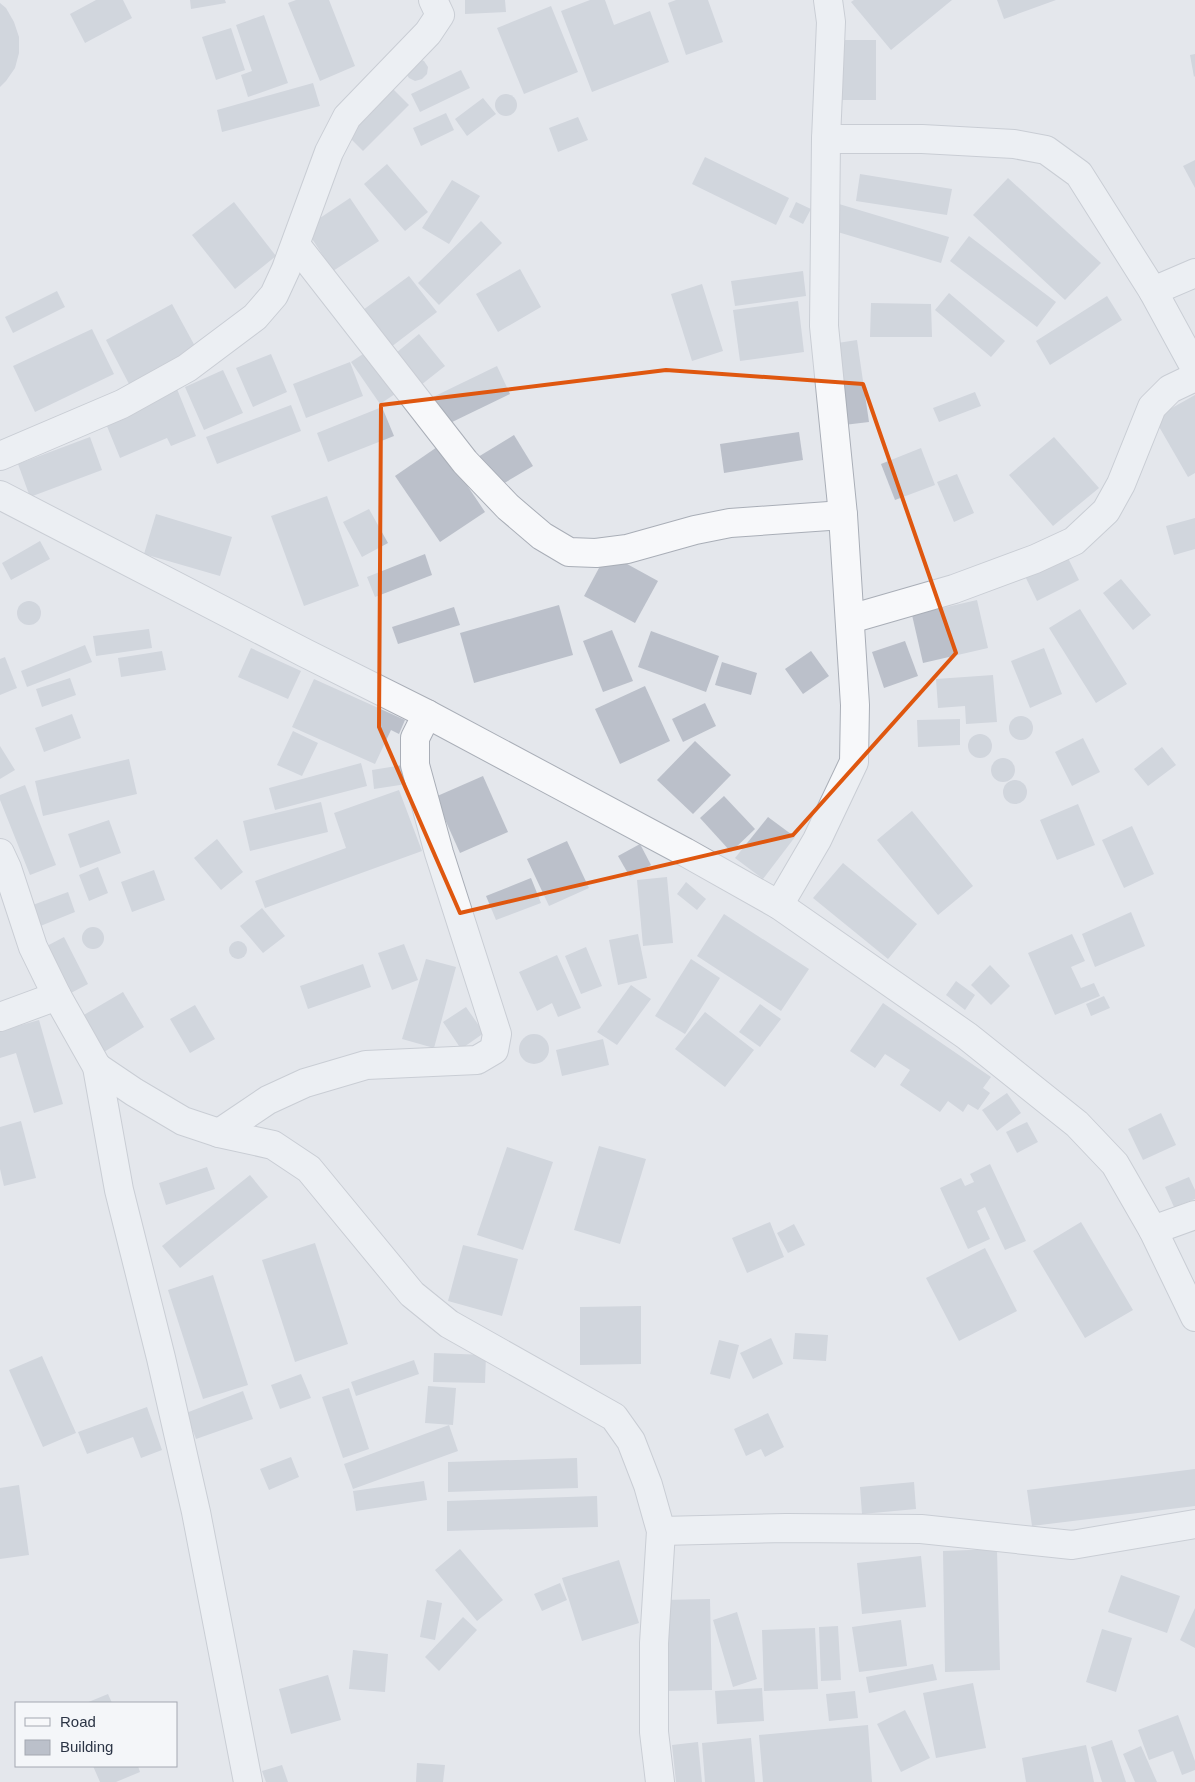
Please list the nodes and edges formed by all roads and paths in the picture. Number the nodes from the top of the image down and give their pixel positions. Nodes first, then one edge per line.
1 (433, 0) edge
2 (828, 0) edge
3 (826, 139) junction
4 (296, 245) junction
5 (1195, 273) edge
6 (1153, 291) junction
7 (1195, 368) edge
8 (1195, 377) edge
9 (0, 456) edge
10 (0, 495) edge
11 (843, 515) junction
12 (850, 619) junction
13 (427, 714) junction
14 (0, 853) edge
15 (778, 905) junction
16 (57, 996) junction
17 (0, 1017) edge
18 (97, 1067) junction
19 (219, 1133) junction
20 (1195, 1215) edge
21 (1153, 1230) junction
22 (1195, 1317) edge
23 (1195, 1524) edge
24 (661, 1531) junction
25 (248, 1782) edge
26 (660, 1782) edge

1 - 4 street
2 - 3 street
3 - 6 street
3 - 11 street
4 - 9 street
4 - 11 street
5 - 6 street
6 - 7 street
8 - 12 street
10 - 13 street
11 - 12 street
12 - 15 street
13 - 15 street
13 - 19 street
14 - 16 street
15 - 21 street
16 - 17 street
16 - 18 street
18 - 19 street
18 - 25 street
19 - 24 street
20 - 21 street
21 - 22 street
23 - 24 street
24 - 26 street

